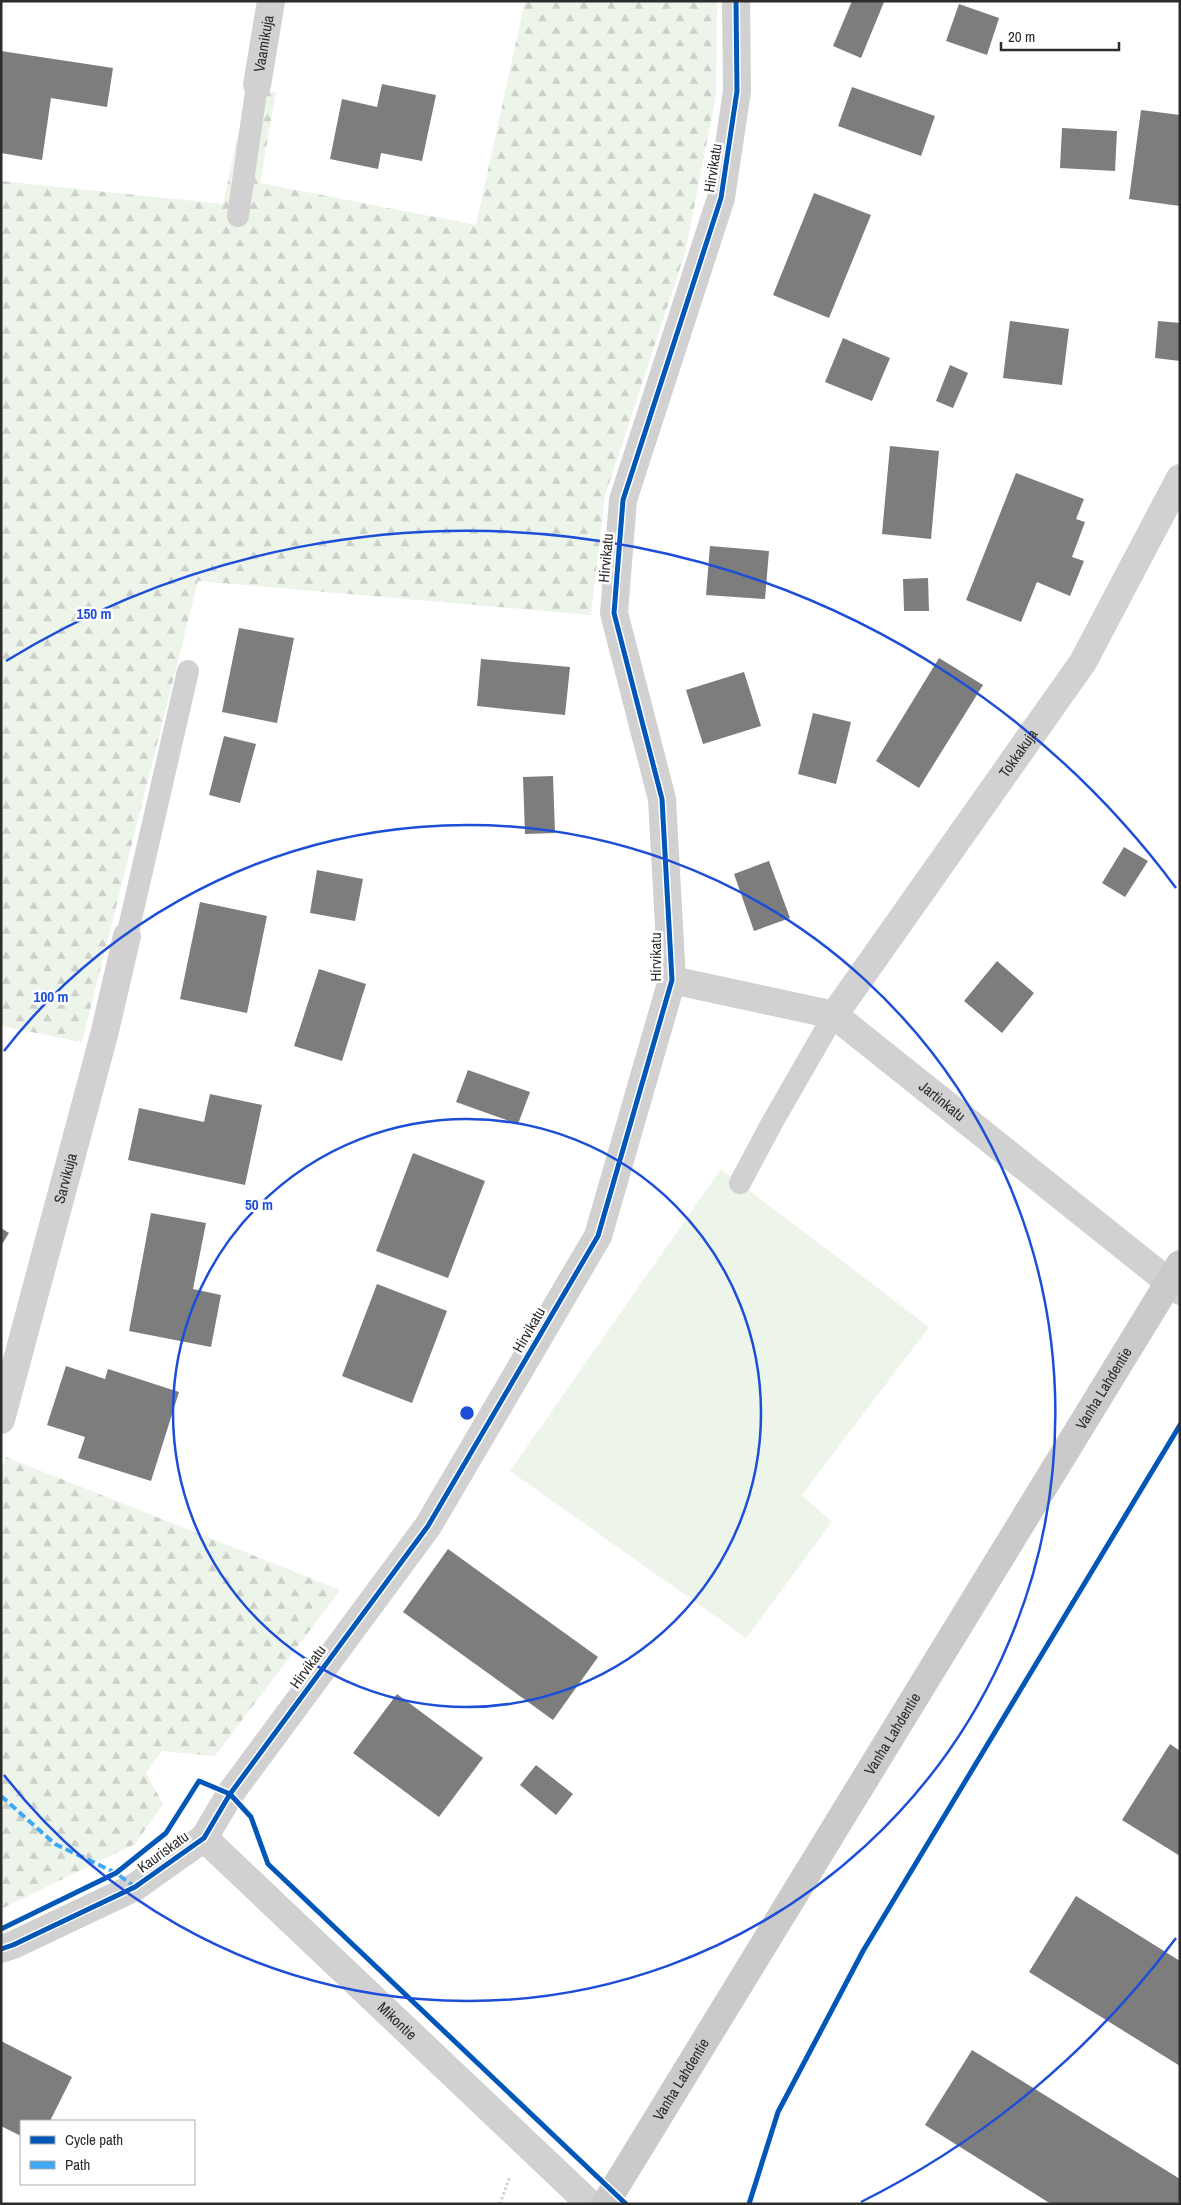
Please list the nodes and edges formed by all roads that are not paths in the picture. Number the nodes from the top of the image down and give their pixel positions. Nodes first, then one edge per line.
1 (271, 1) edge
2 (736, 1) edge
3 (256, 84) joint
4 (238, 216) dead end
5 (1180, 478) edge
6 (188, 671) dead end
7 (127, 936) joint
8 (672, 980) junction
9 (834, 1015) junction
10 (740, 1183) dead end
11 (1176, 1279) edge
12 (1, 1420) edge
13 (204, 1838) junction
14 (1, 1949) edge
15 (590, 2204) edge
16 (605, 2204) edge

1 - 3 street, Vaamikuja
2 - 8 street, Hirvikatu
3 - 4 lane
5 - 9 street, Tokkakuja
6 - 7 lane
7 - 12 street, Sarvikuja
8 - 9 street, Jartinkatu
8 - 13 street, Hirvikatu
9 - 10 lane
9 - 11 street, Jartinkatu
11 - 16 main road, Vanha Lahdentie
13 - 14 street, Kauriskatu
13 - 15 street, Mikontie

